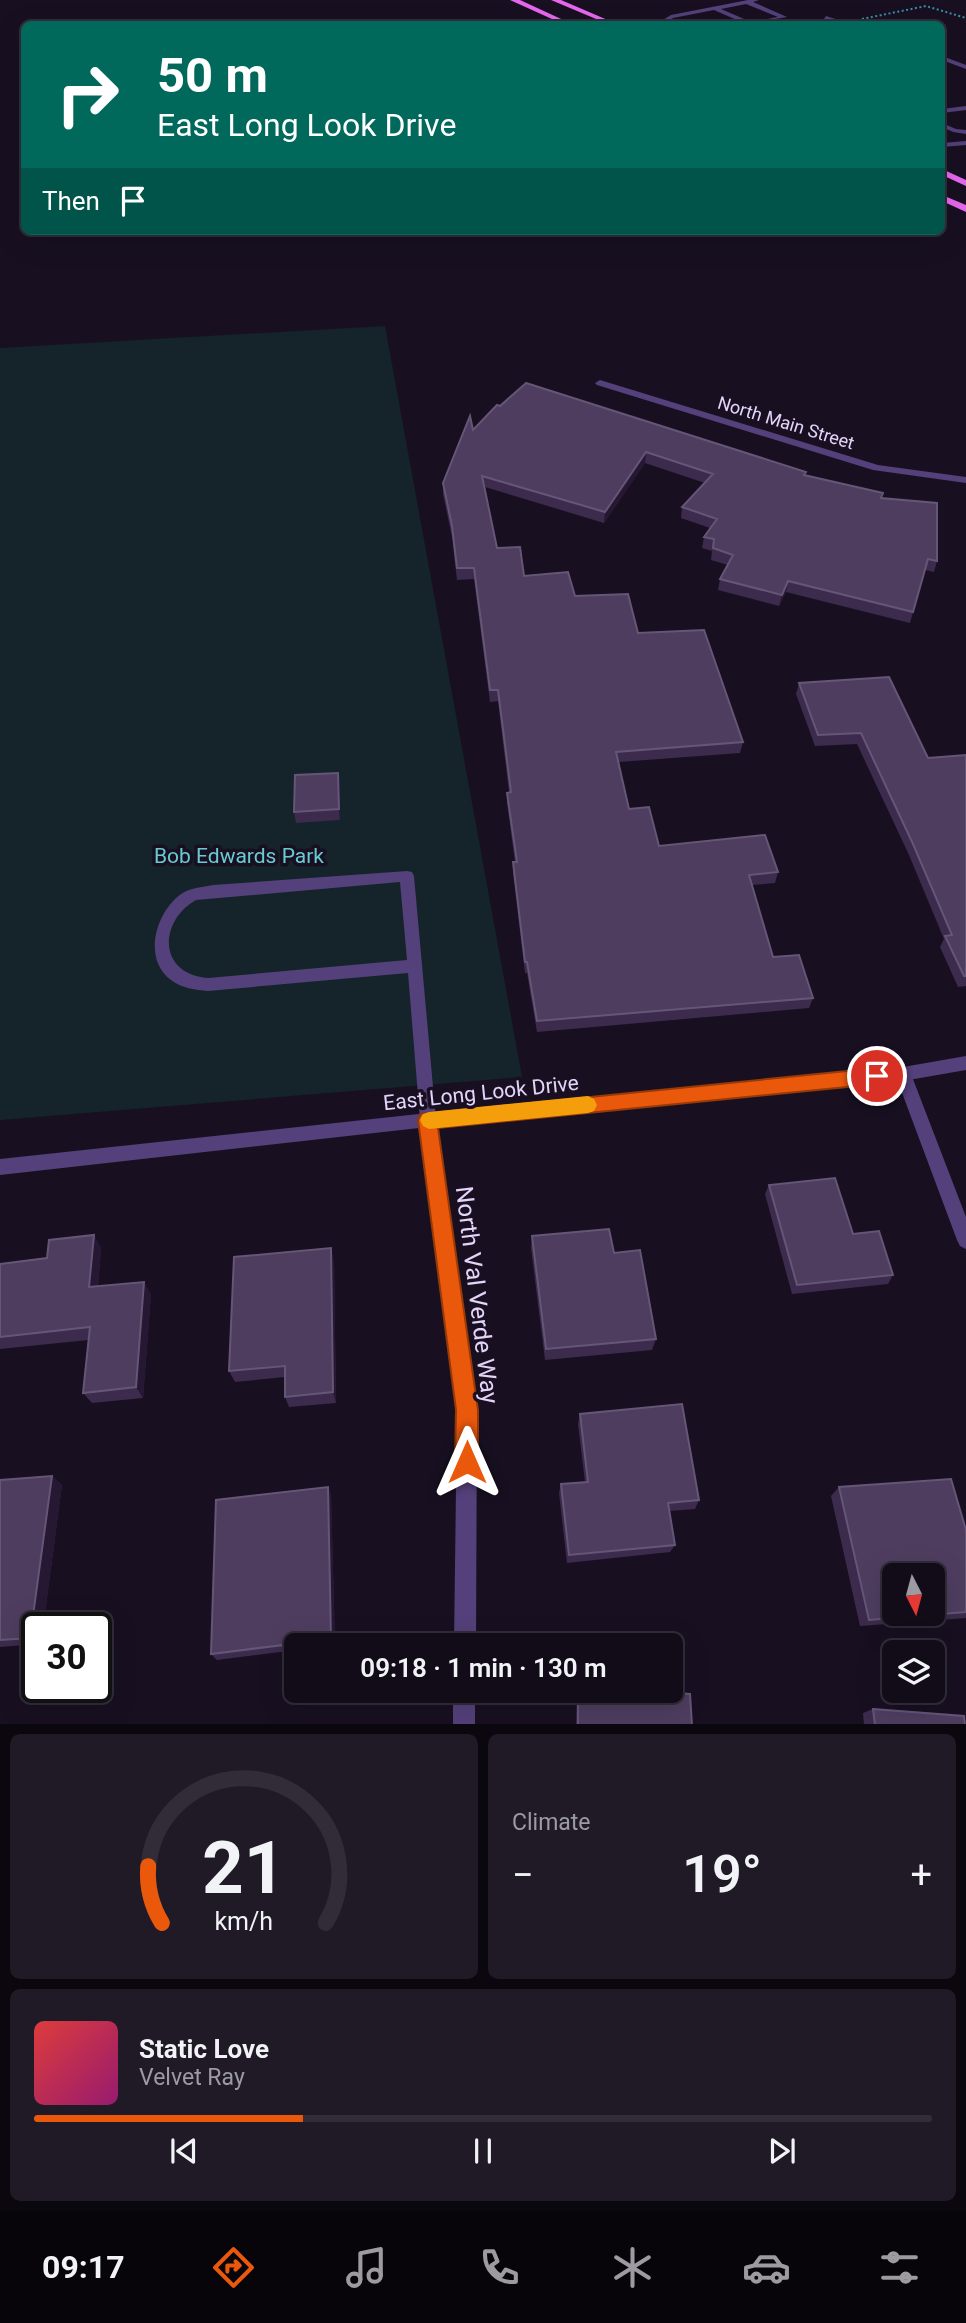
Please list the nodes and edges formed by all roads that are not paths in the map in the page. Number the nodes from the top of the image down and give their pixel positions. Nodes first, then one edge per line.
1 (514, 0) edge
2 (555, 0) edge
3 (756, 0) edge
4 (747, 2) junction
5 (714, 8) junction
6 (826, 18) dead end
7 (561, 21) edge
8 (606, 21) edge
9 (664, 21) edge
10 (743, 21) edge
11 (765, 21) edge
12 (840, 21) edge
13 (945, 59) edge
14 (966, 67) edge
15 (966, 108) edge
16 (945, 111) edge
17 (945, 126) edge
18 (966, 132) edge
19 (966, 143) edge
20 (945, 145) edge
21 (945, 173) edge
22 (966, 183) edge
23 (945, 199) edge
24 (966, 209) edge
25 (600, 383) dead end
26 (966, 480) edge
27 (414, 966) junction
28 (966, 1063) edge
29 (903, 1074) junction
30 (428, 1120) junction
31 (0, 1167) edge
32 (966, 1240) edge
33 (465, 1633) edge
34 (464, 1703) edge
35 (464, 1724) edge

1 - 7 main road
2 - 8 main road
3 - 4 street
4 - 5 street
4 - 11 street
5 - 9 street
5 - 10 street
6 - 12 street
13 - 14 street
15 - 16 street
17 - 18 street
19 - 20 street
21 - 22 main road
23 - 24 main road
25 - 26 street, North Main Street
27 - 27 street, North Val Verde Way
27 - 30 street, North Val Verde Way
28 - 29 street, East Long Look Drive
29 - 30 street, East Long Look Drive
29 - 32 street
30 - 31 street, East Long Look Drive
30 - 33 street, North Val Verde Way
34 - 35 street

